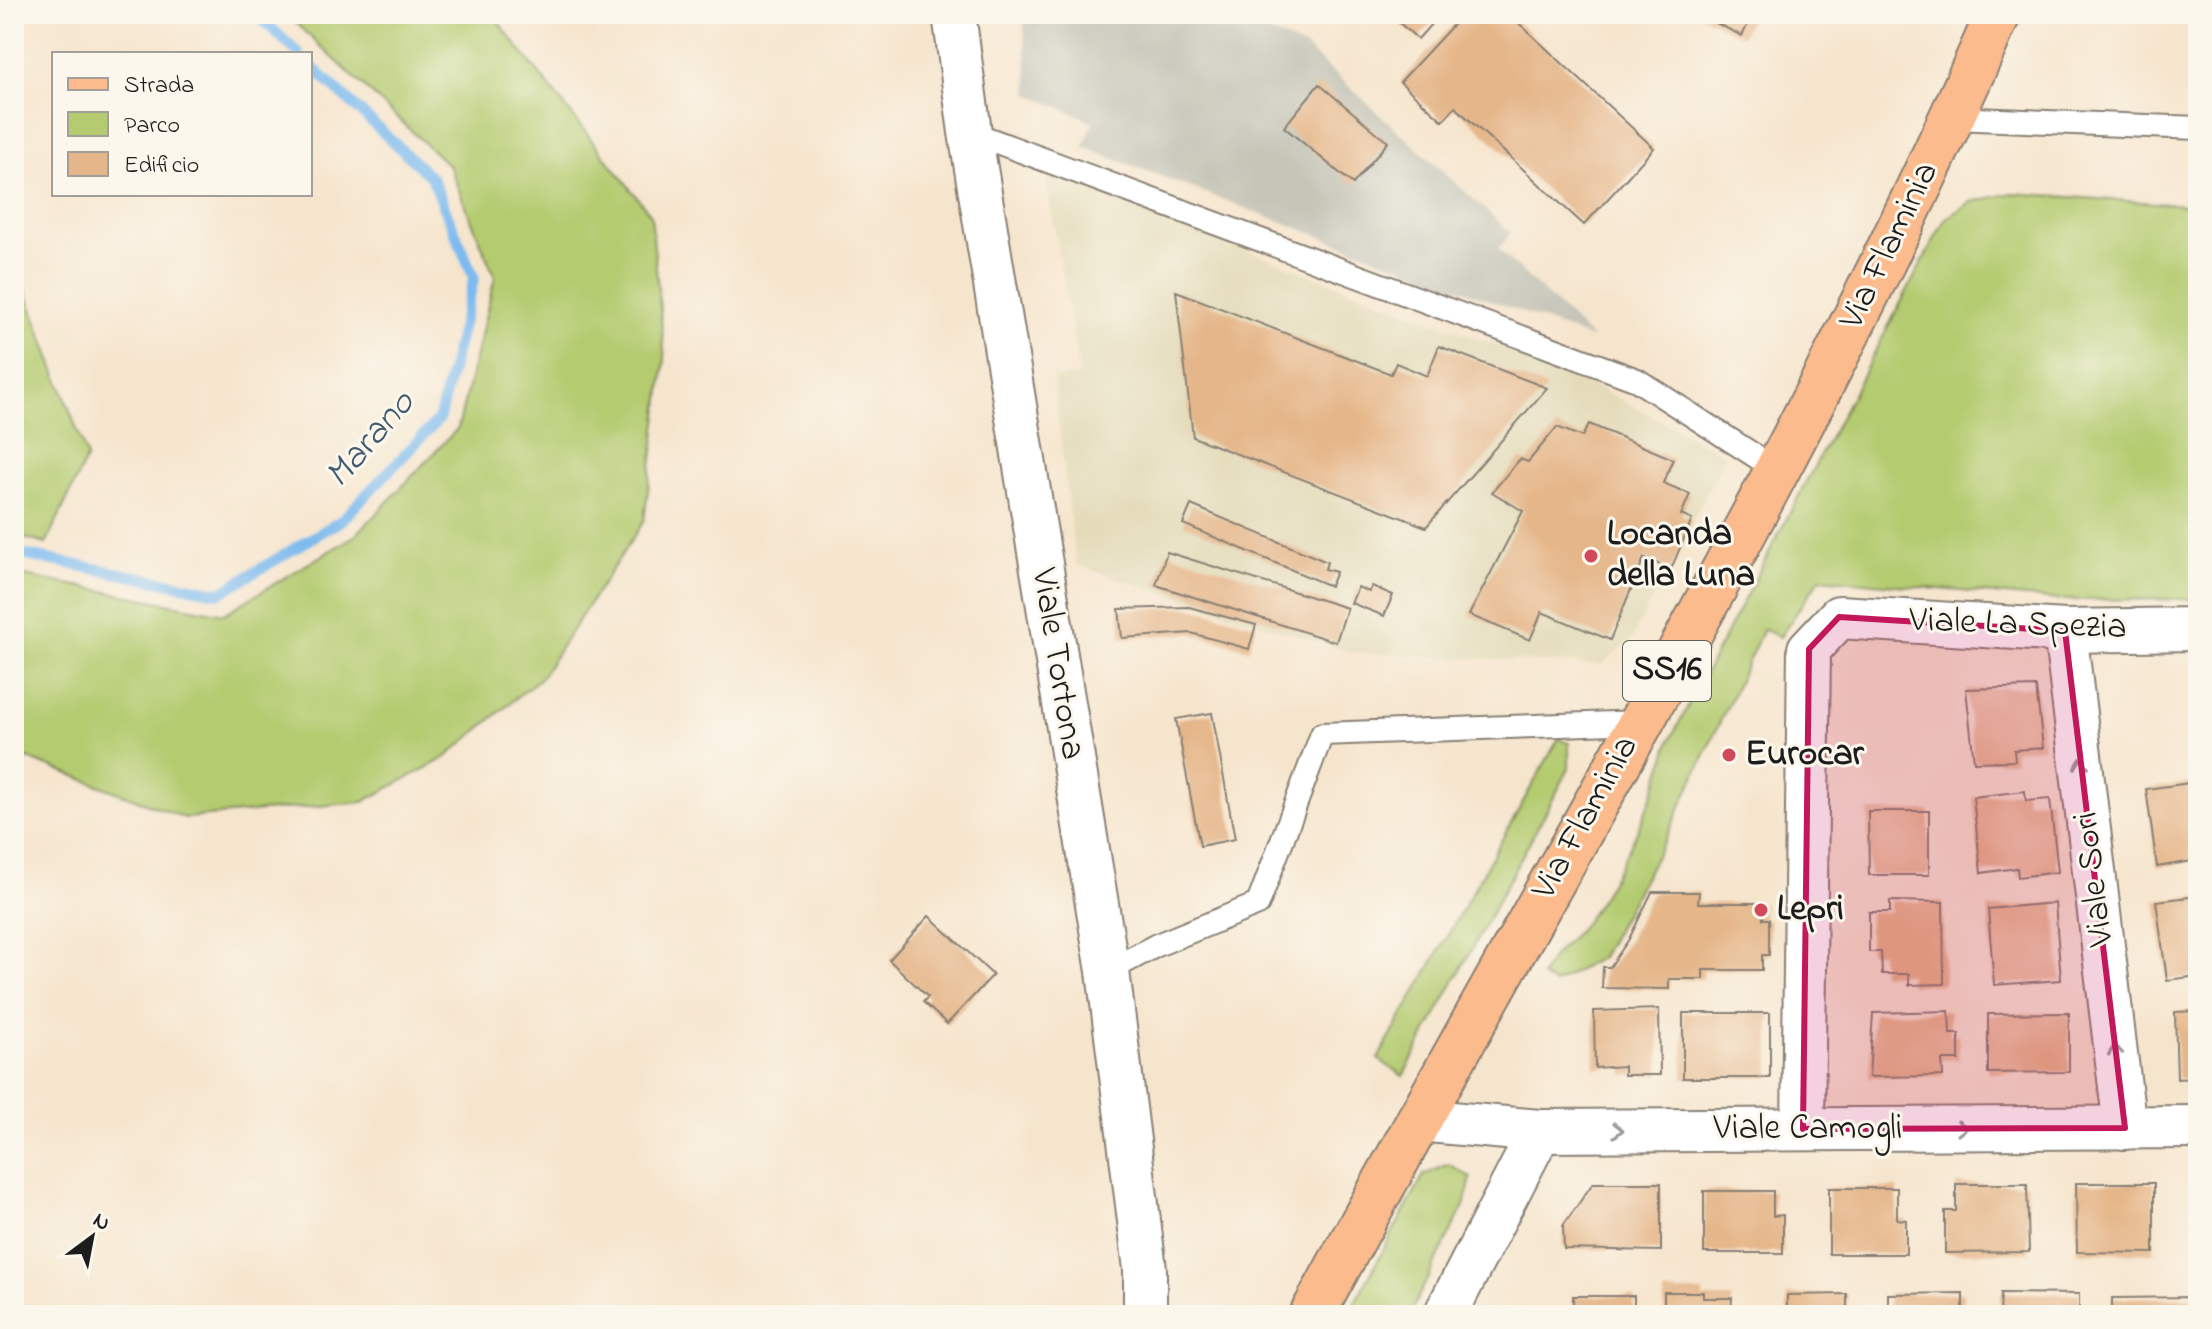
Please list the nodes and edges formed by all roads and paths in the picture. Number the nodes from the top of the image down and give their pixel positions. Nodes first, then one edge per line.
1 (954, 14) edge
2 (1998, 14) edge
3 (1952, 118) junction
4 (2198, 128) edge
5 (970, 132) junction
6 (1777, 470) junction
7 (2198, 629) edge
8 (2065, 631) junction
9 (1639, 722) junction
10 (1108, 971) junction
11 (1418, 1120) junction
12 (2198, 1127) edge
13 (2125, 1128) junction
14 (1803, 1129) junction
15 (1540, 1131) junction
16 (1145, 1315) edge
17 (1312, 1315) edge
18 (1445, 1315) edge

1 - 5 street, Viale Tortona
2 - 3 main road, Via Flaminia / SS16
3 - 4 lane
3 - 6 main road, Via Flaminia / SS16
5 - 6 lane
5 - 10 street, Viale Tortona
6 - 9 main road, Via Flaminia / SS16
7 - 8 street, Viale La Spezia
13 -> 8 street, Viale Sori
8 - 14 street, Viale La Spezia
9 - 10 lane
9 - 11 main road, Via Flaminia / SS16
10 - 16 street, Viale Tortona
11 - 15 street, Viale Camogli
11 - 17 main road, Via Flaminia / SS16
12 - 13 street, Viale Camogli
14 -> 13 street, Viale Camogli
15 -> 14 street, Viale Camogli
15 - 18 street

